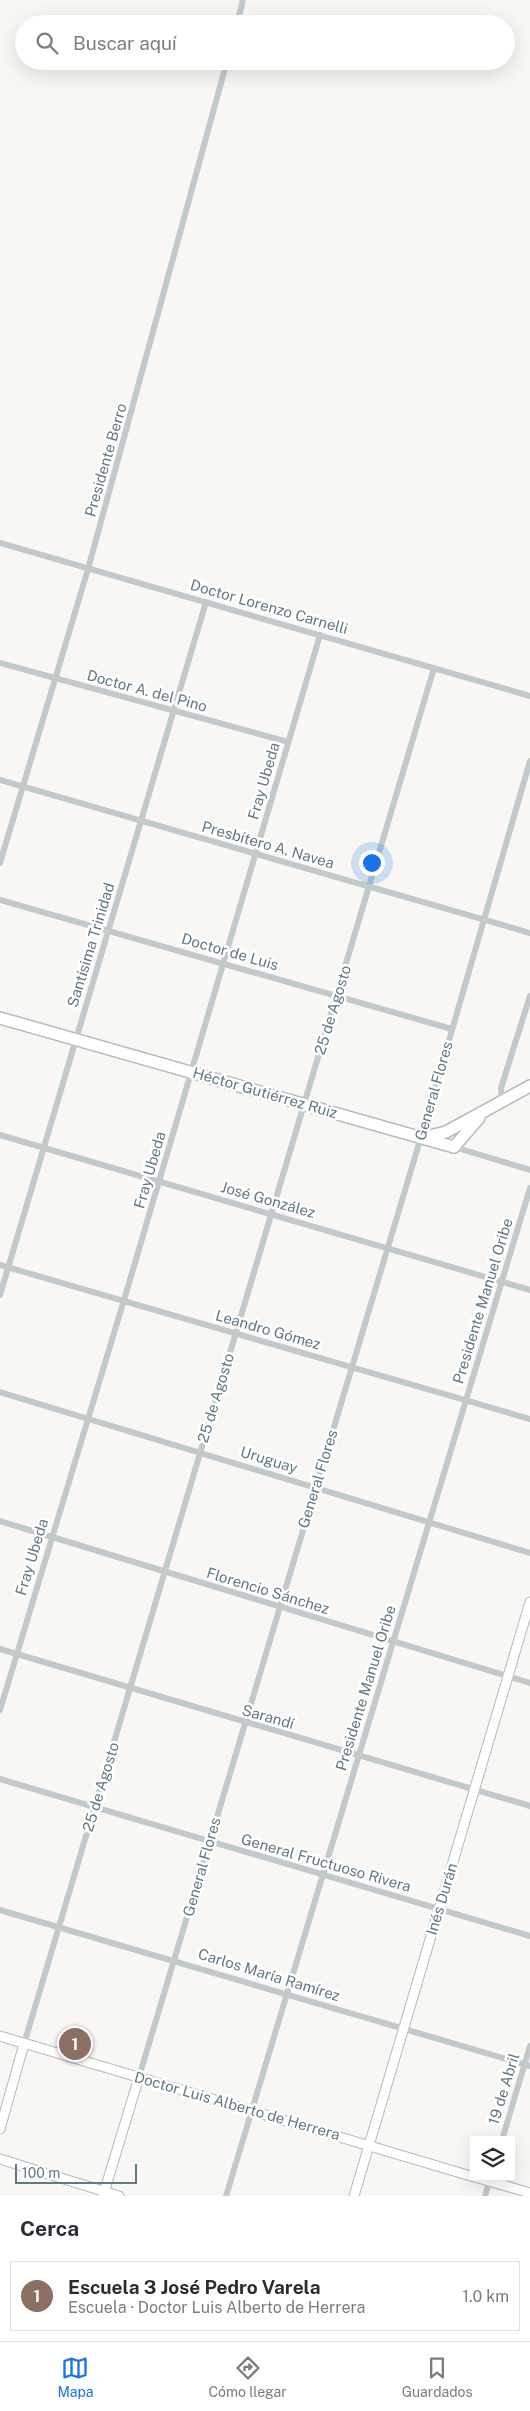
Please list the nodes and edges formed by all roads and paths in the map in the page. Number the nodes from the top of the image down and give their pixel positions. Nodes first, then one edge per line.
1 (243, 0) edge
2 (239, 15) edge
3 (225, 70) edge
4 (0, 543) edge
5 (88, 569) junction
6 (206, 602) junction
7 (320, 636) junction
8 (0, 663) edge
9 (434, 668) junction
10 (55, 679) junction
11 (530, 696) edge
12 (173, 710) junction
13 (288, 742) junction
14 (530, 761) edge
15 (0, 780) edge
16 (23, 787) junction
17 (140, 820) junction
18 (255, 854) junction
19 (0, 862) edge
20 (369, 886) junction
21 (0, 900) edge
22 (484, 920) junction
23 (108, 930) junction
24 (530, 933) edge
25 (223, 963) junction
26 (337, 996) junction
27 (530, 996) edge
28 (0, 1018) edge
29 (452, 1029) junction
30 (75, 1039) junction
31 (192, 1072) junction
32 (530, 1086) edge
33 (502, 1102) junction
34 (305, 1104) junction
35 (482, 1114) junction
36 (456, 1127) junction
37 (0, 1135) edge
38 (421, 1137) junction
39 (43, 1147) junction
40 (454, 1147) junction
41 (530, 1170) edge
42 (160, 1181) junction
43 (530, 1188) edge
44 (272, 1215) junction
45 (388, 1248) junction
46 (0, 1265) edge
47 (8, 1267) junction
48 (503, 1281) junction
49 (530, 1290) edge
50 (0, 1295) edge
51 (124, 1300) junction
52 (236, 1334) junction
53 (352, 1368) junction
54 (0, 1392) edge
55 (466, 1400) junction
56 (87, 1418) junction
57 (530, 1419) edge
58 (200, 1452) junction
59 (316, 1488) junction
60 (0, 1521) edge
61 (430, 1522) junction
62 (52, 1537) junction
63 (530, 1553) edge
64 (164, 1572) junction
65 (530, 1602) edge
66 (280, 1607) junction
67 (393, 1642) junction
68 (0, 1649) edge
69 (17, 1654) junction
70 (508, 1676) junction
71 (530, 1683) edge
72 (130, 1688) junction
73 (0, 1710) edge
74 (244, 1723) junction
75 (358, 1756) junction
76 (0, 1779) edge
77 (475, 1789) junction
78 (530, 1806) edge
79 (94, 1808) junction
80 (209, 1843) junction
81 (323, 1875) junction
82 (440, 1909) junction
83 (0, 1910) edge
84 (58, 1927) junction
85 (530, 1936) edge
86 (175, 1960) junction
87 (287, 1994) junction
88 (404, 2029) junction
89 (0, 2036) edge
90 (24, 2044) junction
91 (530, 2046) edge
92 (527, 2065) edge
93 (139, 2077) junction
94 (252, 2111) junction
95 (0, 2129) edge
96 (503, 2136) edge
97 (370, 2145) junction
98 (0, 2160) edge
99 (470, 2175) edge
100 (489, 2181) edge
101 (496, 2181) edge
102 (530, 2193) edge
103 (104, 2194) edge
104 (119, 2196) edge
105 (226, 2196) edge
106 (354, 2196) edge
107 (485, 2196) edge

1 - 2 street
3 - 5 street, Presidente Berro
4 - 5 street, Doctor Lorenzo Carnelli
5 - 6 street, Doctor Lorenzo Carnelli
5 - 10 street, Presidente Berro
6 - 7 street, Doctor Lorenzo Carnelli
6 - 12 street, Santísima Trinidad
7 - 9 street, Doctor Lorenzo Carnelli
7 - 13 street, Fray Ubeda
8 - 10 street, Doctor A. del Pino
9 - 11 street, Doctor Lorenzo Carnelli
9 - 20 street, 25 de Agosto
10 - 12 street, Doctor A. del Pino
10 - 16 street, Presidente Berro
12 - 13 street, Doctor A. del Pino
12 - 17 street, Santísima Trinidad
13 - 18 street, Fray Ubeda
14 - 22 street, General Flores
15 - 16 street, Presbítero A. Navea
16 - 17 street, Presbítero A. Navea
16 - 19 street, Presidente Berro
17 - 18 street, Presbítero A. Navea
17 - 23 street, Santísima Trinidad
18 - 20 street, Presbítero A. Navea
18 - 25 street, Fray Ubeda
20 - 22 street, Presbítero A. Navea
20 - 26 street, 25 de Agosto
21 - 23 street, Doctor de Luis
22 - 24 street, Presbítero A. Navea
22 - 29 street, General Flores
23 - 25 street, Doctor de Luis
23 - 30 street, Santísima Trinidad
25 - 26 street, Doctor de Luis
25 - 31 street, Fray Ubeda
26 - 29 street, Doctor de Luis
26 - 34 street, 25 de Agosto
27 - 33 street
28 - 30 highway, Héctor Gutiérrez Ruiz
29 - 38 street, General Flores
30 - 31 highway, Héctor Gutiérrez Ruiz
30 - 39 street, Santísima Trinidad
31 - 34 highway, Héctor Gutiérrez Ruiz
31 - 42 street, Fray Ubeda
32 - 33 highway
33 - 35 highway
34 - 38 highway, Héctor Gutiérrez Ruiz
34 - 44 street, 25 de Agosto
35 - 36 highway
35 - 40 highway
36 - 38 highway
36 - 40 highway
37 - 39 street, José González
38 - 40 highway, Héctor Gutiérrez Ruiz
38 - 45 street, General Flores
39 - 42 street, José González
39 - 47 street, Santísima Trinidad
40 - 41 street, Héctor Gutiérrez Ruiz
42 - 44 street, José González
42 - 51 street, Fray Ubeda
43 - 48 street, Presidente Manuel Oribe
44 - 45 street, José González
44 - 52 street, 25 de Agosto
45 - 48 street, José González
45 - 53 street, General Flores
46 - 47 street, Leandro Gómez
47 - 50 street, Santísima Trinidad
47 - 51 street, Leandro Gómez
48 - 49 street, José González
48 - 55 street, Presidente Manuel Oribe
51 - 52 street, Leandro Gómez
51 - 56 street, Fray Ubeda
52 - 53 street, Leandro Gómez
52 - 58 street, 25 de Agosto
53 - 55 street, Leandro Gómez
53 - 59 street, General Flores
54 - 56 street, Uruguay
55 - 57 street, Leandro Gómez
55 - 61 street, Presidente Manuel Oribe
56 - 58 street, Uruguay
56 - 62 street, Fray Ubeda
58 - 59 street, Uruguay
58 - 64 street, 25 de Agosto
59 - 61 street, Uruguay
59 - 66 street, General Flores
60 - 62 street, Florencio Sánchez
61 - 63 street, Uruguay
61 - 67 street, Presidente Manuel Oribe
62 - 64 street, Florencio Sánchez
62 - 69 street, Fray Ubeda
64 - 66 street, Florencio Sánchez
64 - 72 street, 25 de Agosto
65 - 70 street, Inés Durán
66 - 67 street, Florencio Sánchez
66 - 74 street, General Flores
67 - 70 street, Florencio Sánchez
67 - 75 street, Presidente Manuel Oribe
68 - 69 street, Sarandí
69 - 72 street, Sarandí
69 - 73 street, Fray Ubeda
70 - 71 street, Florencio Sánchez
70 - 77 street, Inés Durán
72 - 74 street, Sarandí
72 - 79 street, 25 de Agosto
74 - 75 street, Sarandí
74 - 80 street, General Flores
75 - 77 street, Sarandí
75 - 81 street, Presidente Manuel Oribe
76 - 79 street, General Fructuoso Rivera
77 - 78 street, Sarandí
77 - 82 street, Inés Durán
79 - 80 street, General Fructuoso Rivera
79 - 84 street, 25 de Agosto
80 - 81 street, General Fructuoso Rivera
80 - 86 street, General Flores
81 - 82 street, General Fructuoso Rivera
81 - 87 street, Presidente Manuel Oribe
82 - 85 street, General Fructuoso Rivera
82 - 88 street, Inés Durán
83 - 84 street, Carlos María Ramírez
84 - 86 street, Carlos María Ramírez
84 - 90 street, 25 de Agosto
86 - 87 street, Carlos María Ramírez
86 - 93 street, General Flores
87 - 88 street, Carlos María Ramírez
87 - 94 street, Presidente Manuel Oribe
88 - 92 street, Carlos María Ramírez
88 - 97 street, Inés Durán
89 - 90 street, Doctor Luis Alberto de Herrera
90 - 93 street, Doctor Luis Alberto de Herrera
90 - 95 street, 25 de Agosto
91 - 92 street, 19 de Abril
92 - 96 street, 19 de Abril
93 - 94 street, Doctor Luis Alberto de Herrera
93 - 103 street, General Flores
94 - 97 street, Doctor Luis Alberto de Herrera
94 - 105 street, Presidente Manuel Oribe
97 - 99 street, Doctor Luis Alberto de Herrera
97 - 106 street, Inés Durán
98 - 103 street
100 - 107 street
101 - 102 street, Doctor Luis Alberto de Herrera
103 - 104 street

